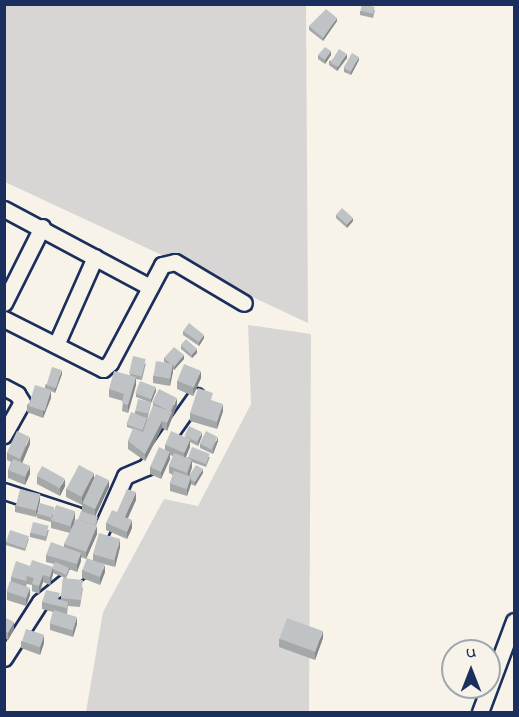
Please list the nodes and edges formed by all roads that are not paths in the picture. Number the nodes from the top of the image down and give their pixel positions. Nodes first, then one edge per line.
1 (4, 209) edge
2 (42, 227) junction
3 (95, 257) junction
4 (148, 286) junction
5 (4, 303) edge
6 (244, 303) dead end
7 (4, 319) edge
8 (56, 345) junction
9 (11, 391) edge
10 (196, 396) edge
11 (4, 435) edge
12 (4, 491) edge
13 (77, 515) edge
14 (514, 621) edge
15 (4, 658) edge
16 (480, 712) edge

1 - 2 street
2 - 3 street
2 - 5 street
3 - 4 street
3 - 8 street
4 - 6 street
4 - 8 street
7 - 8 street
9 - 11 street
10 - 15 street
12 - 13 street
14 - 16 street

